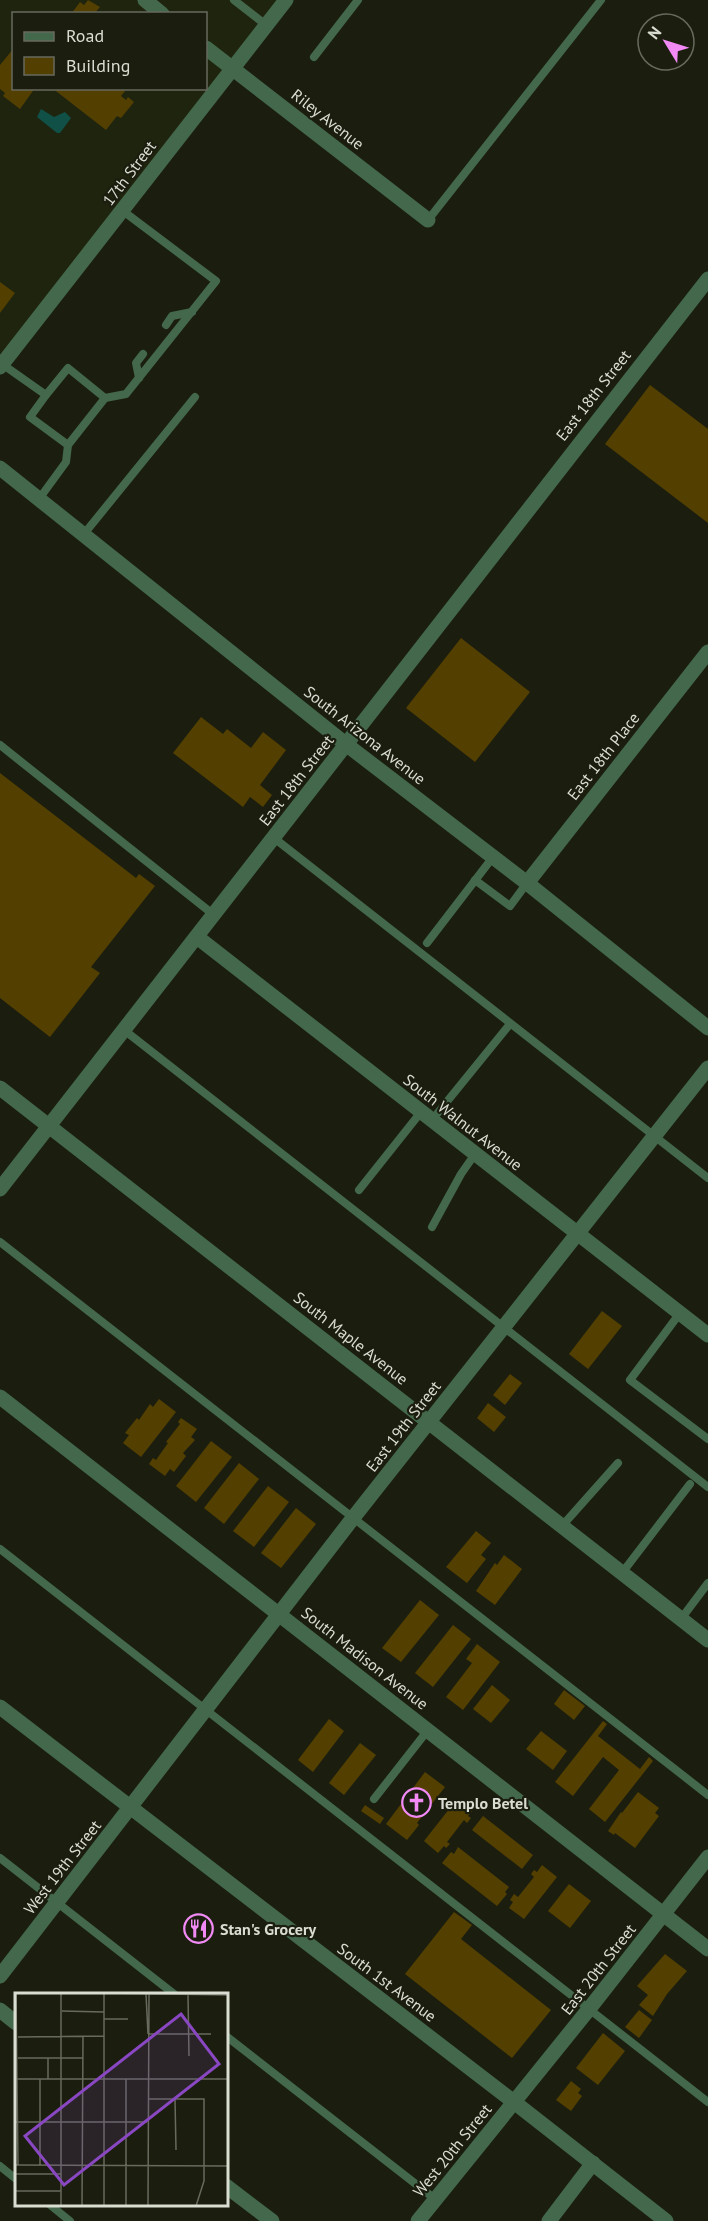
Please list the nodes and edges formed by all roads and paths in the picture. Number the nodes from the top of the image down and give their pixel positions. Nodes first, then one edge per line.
1 (145, 0) edge
2 (234, 0) edge
3 (286, 0) edge
4 (358, 0) edge
5 (600, 0) edge
6 (160, 12) edge
7 (266, 25) junction
8 (207, 49) edge
9 (314, 57) dead end
10 (232, 68) junction
11 (123, 211) junction
12 (428, 219) joint
13 (708, 279) edge
14 (192, 312) junction
15 (166, 324) dead end
16 (143, 354) dead end
17 (1, 366) edge
18 (138, 378) junction
19 (46, 395) junction
20 (195, 397) dead end
21 (105, 398) junction
22 (68, 445) junction
23 (0, 468) edge
24 (39, 499) junction
25 (84, 534) junction
26 (708, 652) edge
27 (0, 745) edge
28 (347, 745) junction
29 (274, 838) junction
30 (493, 857) junction
31 (476, 880) junction
32 (527, 883) junction
33 (214, 915) junction
34 (197, 937) junction
35 (427, 943) dead end
36 (510, 1024) junction
37 (708, 1028) edge
38 (124, 1030) junction
39 (708, 1068) edge
40 (0, 1088) edge
41 (426, 1116) junction
42 (49, 1126) junction
43 (654, 1137) junction
44 (475, 1154) junction
45 (708, 1178) edge
46 (0, 1189) edge
47 (359, 1191) dead end
48 (432, 1227) dead end
49 (578, 1233) junction
50 (0, 1242) edge
51 (680, 1313) junction
52 (503, 1327) junction
53 (708, 1335) edge
54 (0, 1396) edge
55 (429, 1422) junction
56 (708, 1439) edge
57 (618, 1463) dead end
58 (690, 1484) dead end
59 (708, 1487) edge
60 (353, 1518) junction
61 (562, 1526) junction
62 (0, 1549) edge
63 (622, 1573) junction
64 (708, 1583) edge
65 (280, 1614) junction
66 (681, 1619) junction
67 (708, 1640) edge
68 (0, 1707) edge
69 (206, 1710) junction
70 (428, 1730) junction
71 (708, 1795) edge
72 (374, 1799) dead end
73 (130, 1808) junction
74 (708, 1857) edge
75 (0, 1858) edge
76 (57, 1903) junction
77 (664, 1914) junction
78 (708, 1949) edge
79 (0, 1976) edge
80 (171, 1993) edge
81 (590, 2009) junction
82 (0, 2010) edge
83 (15, 2022) edge
84 (228, 2038) edge
85 (514, 2102) junction
86 (708, 2102) edge
87 (593, 2163) junction
88 (0, 2166) edge
89 (15, 2178) edge
90 (228, 2188) edge
91 (435, 2199) junction
92 (50, 2206) edge
93 (70, 2221) edge
94 (272, 2221) edge
95 (418, 2221) edge
96 (549, 2221) edge
97 (666, 2221) edge

1 - 6 street
2 - 7 lane
3 - 7 street, 17th Street
4 - 9 lane
5 - 12 lane
7 - 10 street, 17th Street
8 - 10 street, Riley Avenue
10 - 11 street, 17th Street
10 - 12 street, Riley Avenue
11 - 14 lane
11 - 17 street, 17th Street
13 - 28 street, East 18th Street
14 - 15 lane
14 - 18 lane
16 - 18 lane
17 - 19 lane
18 - 21 lane
19 - 21 lane
19 - 22 lane
20 - 25 lane
21 - 22 lane
22 - 24 lane
23 - 24 street, South Arizona Avenue
24 - 25 street, South Arizona Avenue
25 - 28 street, South Arizona Avenue
26 - 32 street, East 18th Place
27 - 33 lane
28 - 29 street, East 18th Street
28 - 30 street, South Arizona Avenue
29 - 33 street, East 18th Street
29 - 36 lane
30 - 31 lane
30 - 32 street, South Arizona Avenue
31 - 32 lane
31 - 35 lane
32 - 37 street, South Arizona Avenue
33 - 34 street, East 18th Street
34 - 38 street, East 18th Street
34 - 41 street, South Walnut Avenue
36 - 41 lane
36 - 43 lane
38 - 42 street, East 18th Street
38 - 52 lane
39 - 43 street, East 19th Street
40 - 42 street, South Maple Avenue
41 - 44 street, South Walnut Avenue
41 - 47 lane
42 - 46 street, East 18th Street
42 - 55 street, South Maple Avenue
43 - 45 lane
43 - 49 street, East 19th Street
44 - 48 lane
44 - 49 street, South Walnut Avenue
49 - 51 street, South Walnut Avenue
49 - 52 street, East 19th Street
50 - 60 lane
51 - 53 street, South Walnut Avenue
51 - 56 lane
52 - 55 street, East 19th Street
52 - 59 lane
54 - 65 street, South Madison Avenue
55 - 60 street, East 19th Street
55 - 61 street, South Maple Avenue
57 - 61 lane
58 - 63 lane
60 - 65 street, East 19th Street
60 - 71 lane
61 - 63 street, South Maple Avenue
62 - 69 lane
63 - 66 street, South Maple Avenue
64 - 66 lane
65 - 69 street, East 19th Street
65 - 70 street, South Madison Avenue
66 - 67 street, South Maple Avenue
68 - 73 street, South 1st Avenue
69 - 73 street, East 19th Street
69 - 81 lane
70 - 72 lane
70 - 77 street, South Madison Avenue
73 - 76 street, West 19th Street
73 - 85 street, South 1st Avenue
74 - 77 street, East 20th Street
75 - 76 lane
76 - 79 street, West 19th Street
76 - 80 lane
77 - 78 street, South Madison Avenue
77 - 81 street, East 20th Street
81 - 85 street, East 20th Street
81 - 86 lane
82 - 83 street
84 - 91 lane
85 - 87 street, South 1st Avenue
85 - 91 street, West 20th Street
87 - 96 street
87 - 97 street, South 1st Avenue
88 - 89 lane
90 - 94 street
91 - 95 street, West 20th Street
92 - 93 lane

